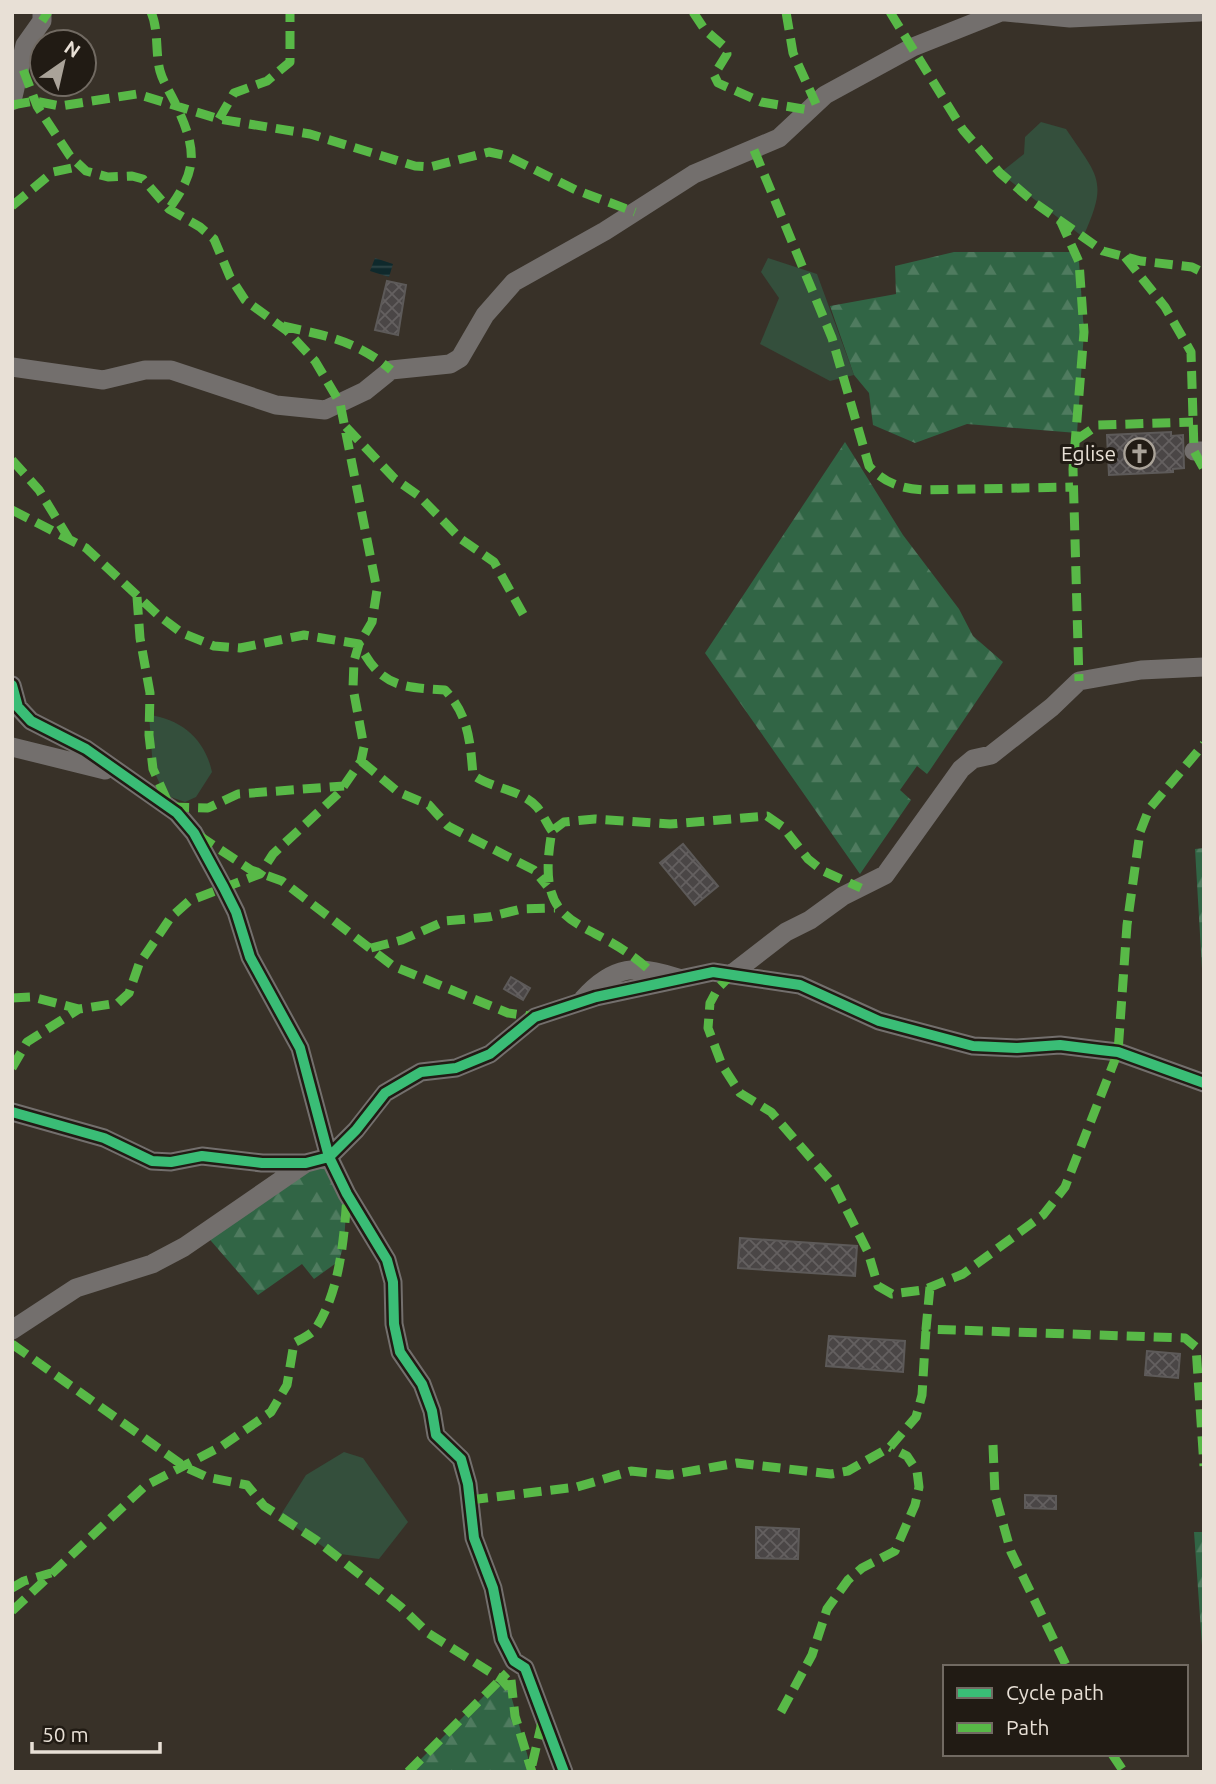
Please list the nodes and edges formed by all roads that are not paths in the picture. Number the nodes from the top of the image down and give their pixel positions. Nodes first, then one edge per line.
1 (42, 12) edge
2 (1003, 12) edge
3 (1200, 12) edge
4 (12, 101) edge
5 (12, 367) edge
6 (1204, 667) edge
7 (12, 685) edge
8 (12, 747) edge
9 (120, 775) junction
10 (733, 973) junction
11 (1204, 1083) edge
12 (12, 1112) edge
13 (329, 1157) junction
14 (306, 1163) junction
15 (12, 1330) edge
16 (564, 1772) edge

1 - 4 street
2 - 3 street
2 - 5 street
6 - 10 street
7 - 9 street
8 - 9 street
9 - 13 street
10 - 11 street
10 - 13 street
12 - 14 street
13 - 14 street
13 - 16 street
14 - 15 street

